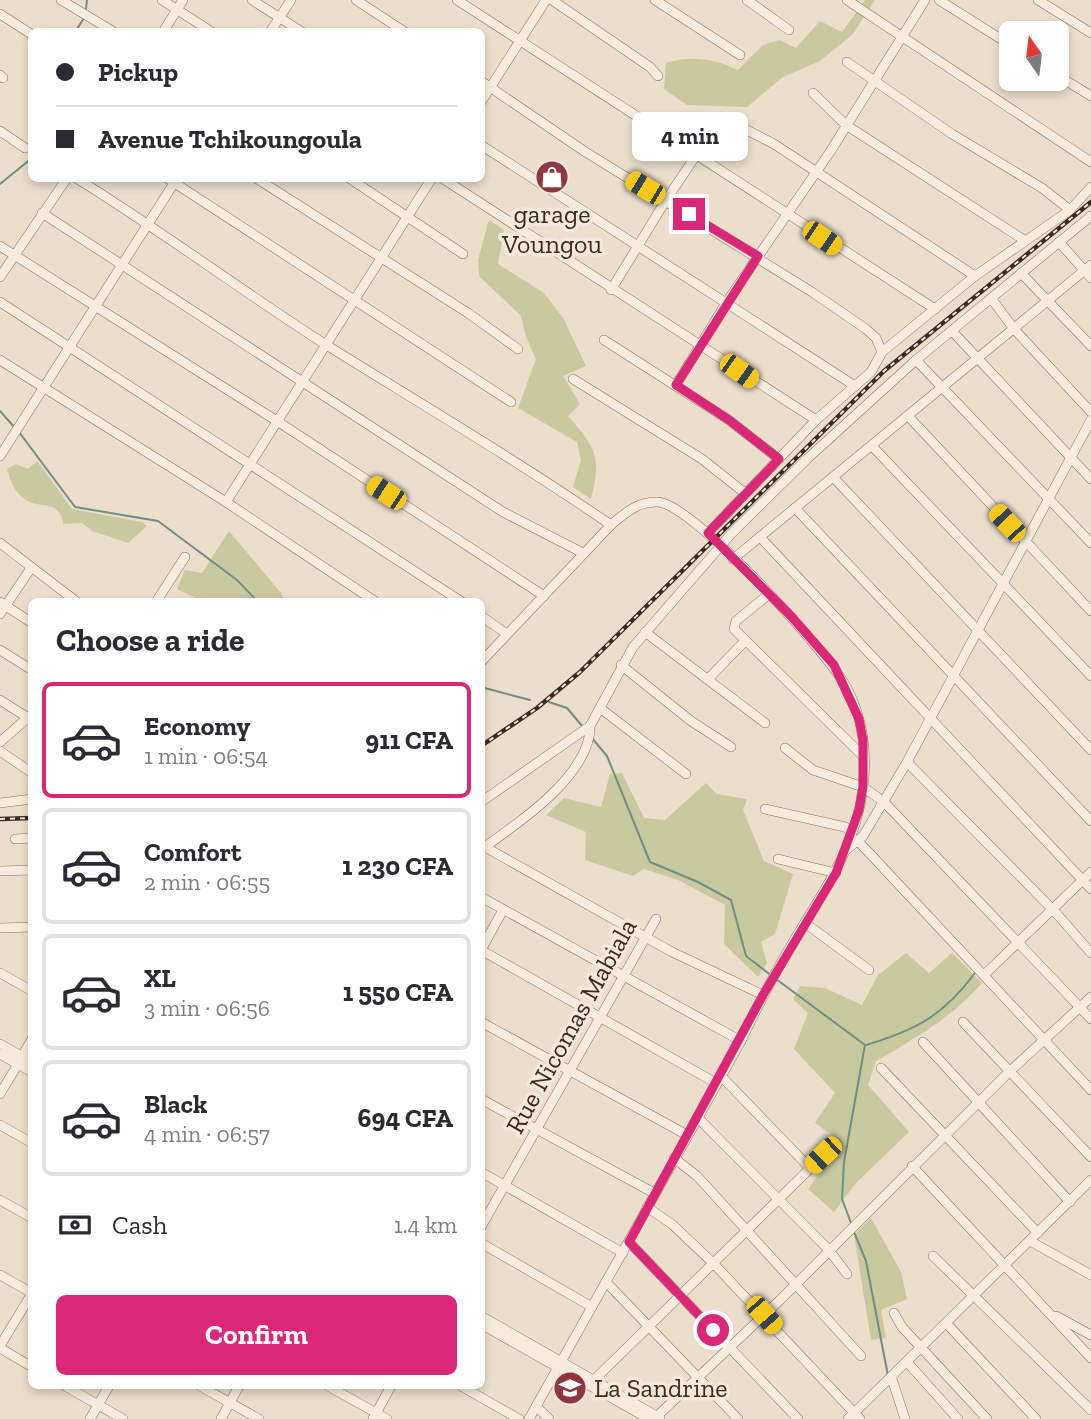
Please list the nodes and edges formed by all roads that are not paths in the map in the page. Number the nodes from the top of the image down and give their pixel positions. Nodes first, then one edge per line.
1 (61, 0) edge
2 (162, 0) edge
3 (183, 0) edge
4 (252, 0) edge
5 (291, 0) edge
6 (356, 0) edge
7 (457, 0) edge
8 (546, 0) edge
9 (552, 0) edge
10 (655, 0) edge
11 (747, 0) edge
12 (846, 0) edge
13 (925, 0) edge
14 (939, 0) edge
15 (1038, 0) edge
16 (177, 10) junction
17 (0, 15) edge
18 (280, 17) junction
19 (107, 28) edge
20 (166, 28) edge
21 (206, 28) edge
22 (273, 28) edge
23 (296, 28) edge
24 (399, 28) edge
25 (789, 30) dead end
26 (28, 32) edge
27 (1091, 33) edge
28 (902, 35) junction
29 (999, 38) edge
30 (521, 41) junction
31 (740, 55) dead end
32 (847, 62) dead end
33 (658, 76) dead end
34 (874, 79) junction
35 (1069, 82) edge
36 (485, 83) edge
37 (491, 87) junction
38 (813, 93) dead end
39 (485, 96) edge
40 (1091, 96) edge
41 (846, 125) junction
42 (0, 131) edge
43 (25, 148) dead end
44 (485, 148) edge
45 (696, 154) junction
46 (1091, 162) edge
47 (816, 172) junction
48 (64, 182) edge
49 (82, 182) edge
50 (172, 182) edge
51 (176, 182) edge
52 (262, 182) edge
53 (355, 182) edge
54 (429, 182) edge
55 (448, 182) edge
56 (1091, 187) edge
57 (666, 200) junction
58 (1070, 209) junction
59 (42, 213) junction
60 (786, 214) junction
61 (408, 216) junction
62 (1091, 216) edge
63 (149, 223) junction
64 (1024, 240) junction
65 (1059, 242) junction
66 (0, 246) edge
67 (637, 246) junction
68 (463, 254) dead end
69 (16, 255) junction
70 (758, 256) junction
71 (380, 260) junction
72 (121, 267) junction
73 (1089, 271) edge
74 (1021, 273) junction
75 (975, 276) junction
76 (0, 277) edge
77 (611, 289) junction
78 (991, 298) junction
79 (354, 301) junction
80 (1048, 301) junction
81 (0, 302) edge
82 (726, 303) junction
83 (96, 307) junction
84 (935, 309) junction
85 (1014, 329) junction
86 (952, 331) junction
87 (604, 340) dead end
88 (326, 344) junction
89 (702, 345) junction
90 (1091, 346) edge
91 (71, 347) junction
92 (518, 349) dead end
93 (882, 352) junction
94 (0, 360) edge
95 (916, 360) junction
96 (978, 360) junction
97 (572, 379) dead end
98 (302, 382) junction
99 (676, 385) junction
100 (855, 386) junction
101 (44, 388) junction
102 (943, 389) junction
103 (511, 402) dead end
104 (1091, 412) edge
105 (909, 417) junction
106 (816, 420) junction
107 (1091, 420) edge
108 (277, 421) junction
109 (872, 446) junction
110 (0, 456) edge
111 (1070, 458) junction
112 (779, 459) junction
113 (251, 463) junction
114 (833, 477) junction
115 (1091, 479) edge
116 (746, 494) junction
117 (1048, 496) junction
118 (226, 502) junction
119 (795, 508) junction
120 (611, 525) junction
121 (760, 537) junction
122 (714, 540) junction
123 (1025, 542) junction
124 (0, 543) edge
125 (1091, 543) edge
126 (583, 553) junction
127 (185, 557) dead end
128 (733, 559) junction
129 (31, 568) junction
130 (1003, 583) junction
131 (769, 594) junction
132 (544, 596) junction
133 (72, 598) edge
134 (159, 598) edge
135 (370, 598) edge
136 (456, 598) edge
137 (2, 607) edge
138 (1091, 611) edge
139 (485, 619) edge
140 (28, 621) edge
141 (977, 630) junction
142 (645, 632) junction
143 (507, 634) junction
144 (744, 642) junction
145 (0, 650) edge
146 (485, 658) edge
147 (621, 665) junction
148 (28, 668) edge
149 (953, 674) junction
150 (1091, 676) edge
151 (709, 678) junction
152 (0, 699) edge
153 (600, 708) junction
154 (28, 716) edge
155 (929, 718) junction
156 (28, 719) edge
157 (765, 723) dead end
158 (590, 726) junction
159 (0, 742) edge
160 (732, 747) dead end
161 (785, 748) dead end
162 (1091, 750) edge
163 (0, 751) edge
164 (864, 757) junction
165 (906, 762) junction
166 (28, 770) edge
167 (686, 774) dead end
168 (863, 787) junction
169 (485, 799) edge
170 (28, 800) edge
171 (884, 802) junction
172 (0, 803) edge
173 (765, 809) dead end
174 (1091, 821) edge
175 (852, 832) junction
176 (28, 838) edge
177 (15, 839) dead end
178 (859, 842) junction
179 (485, 846) edge
180 (485, 849) edge
181 (845, 850) junction
182 (778, 859) dead end
183 (28, 870) edge
184 (0, 871) edge
185 (1091, 872) edge
186 (836, 873) junction
187 (1083, 880) junction
188 (1091, 889) edge
189 (485, 899) edge
190 (503, 910) junction
191 (1053, 910) junction
192 (656, 919) dead end
193 (805, 923) junction
194 (28, 927) edge
195 (0, 928) edge
196 (646, 936) junction
197 (485, 943) edge
198 (1020, 943) junction
199 (485, 952) edge
200 (1091, 954) edge
201 (869, 970) dead end
202 (0, 973) edge
203 (984, 975) junction
204 (623, 977) junction
205 (28, 989) edge
206 (763, 995) junction
207 (1091, 997) edge
208 (1079, 1007) junction
209 (600, 1017) junction
210 (1091, 1019) edge
211 (963, 1022) dead end
212 (485, 1024) edge
213 (1044, 1039) junction
214 (741, 1041) junction
215 (923, 1042) dead end
216 (0, 1044) edge
217 (28, 1046) edge
218 (0, 1054) edge
219 (20, 1060) junction
220 (28, 1061) edge
221 (28, 1068) edge
222 (881, 1068) dead end
223 (570, 1072) junction
224 (1010, 1072) junction
225 (718, 1080) junction
226 (1091, 1090) edge
227 (0, 1094) edge
228 (485, 1101) edge
229 (978, 1104) junction
230 (697, 1117) junction
231 (0, 1125) edge
232 (537, 1130) junction
233 (687, 1135) junction
234 (946, 1136) junction
235 (28, 1141) edge
236 (836, 1143) dead end
237 (1091, 1157) edge
238 (674, 1158) junction
239 (912, 1167) junction
240 (810, 1168) junction
241 (485, 1174) edge
242 (1091, 1180) edge
243 (505, 1186) junction
244 (654, 1193) junction
245 (0, 1200) edge
246 (778, 1200) junction
247 (1070, 1202) junction
248 (647, 1206) junction
249 (28, 1216) edge
250 (485, 1220) edge
251 (746, 1231) junction
252 (1038, 1233) junction
253 (1030, 1241) junction
254 (629, 1242) junction
255 (485, 1245) edge
256 (828, 1250) junction
257 (623, 1253) junction
258 (933, 1256) dead end
259 (713, 1262) junction
260 (1005, 1266) junction
261 (847, 1274) dead end
262 (0, 1275) edge
263 (1091, 1275) edge
264 (606, 1282) junction
265 (796, 1283) junction
266 (28, 1291) edge
267 (679, 1296) junction
268 (975, 1296) junction
269 (28, 1300) edge
270 (592, 1307) junction
271 (894, 1313) dead end
272 (1051, 1313) junction
273 (764, 1315) junction
274 (485, 1319) edge
275 (947, 1324) junction
276 (485, 1326) edge
277 (648, 1326) junction
278 (1091, 1335) edge
279 (0, 1347) edge
280 (730, 1347) junction
281 (922, 1348) junction
282 (861, 1356) dead end
283 (1091, 1357) edge
284 (907, 1362) junction
285 (28, 1364) edge
286 (559, 1365) junction
287 (698, 1378) junction
288 (892, 1379) junction
289 (594, 1380) junction
290 (70, 1389) edge
291 (107, 1389) edge
292 (206, 1389) edge
293 (237, 1389) edge
294 (333, 1389) edge
295 (389, 1389) edge
296 (466, 1389) edge
297 (230, 1402) junction
298 (98, 1405) junction
299 (536, 1406) junction
300 (1091, 1410) edge
301 (375, 1416) edge
302 (854, 1417) edge
303 (655, 1418) edge
304 (90, 1419) edge
305 (123, 1419) edge
306 (220, 1419) edge
307 (259, 1419) edge
308 (387, 1419) edge
309 (519, 1419) edge
310 (529, 1419) edge
311 (549, 1419) edge
312 (738, 1419) edge
313 (798, 1419) edge
314 (905, 1419) edge
315 (958, 1419) edge
316 (987, 1419) edge
317 (1036, 1419) edge

1 - 19 street
2 - 16 street
3 - 16 street
4 - 18 street
5 - 18 street
6 - 24 street
7 - 30 street
8 - 30 street
9 - 33 street
10 - 31 street
11 - 25 street
12 - 28 street
13 - 28 street
14 - 29 street
15 - 27 street
16 - 20 street
16 - 21 street
17 - 26 street
18 - 22 street
18 - 23 street
28 - 34 street
28 - 46 street
30 - 37 street
30 - 45 street
32 - 34 street
34 - 41 street
34 - 58 street
35 - 40 street
36 - 37 street
37 - 39 street
37 - 57 street
38 - 41 street
41 - 47 street
41 - 64 street
42 - 43 street
44 - 67 street
45 - 47 street
45 - 57 street
45 - 60 street
47 - 60 street
47 - 75 street
48 - 59 street
49 - 63 street
50 - 63 street
51 - 79 street
52 - 71 street
53 - 61 street
54 - 61 street
55 - 77 street
56 - 58 street
57 - 67 street
57 - 70 street
58 - 64 street
59 - 69 street
59 - 72 street
60 - 70 street
60 - 84 street
61 - 68 street
61 - 71 street
62 - 65 street
63 - 72 street
63 - 88 street
64 - 75 street
65 - 73 street
65 - 74 street
66 - 69 street
67 - 77 street
67 - 82 street
69 - 76 street
69 - 83 street
70 - 82 street
70 - 93 street
71 - 79 street
71 - 92 street
72 - 83 street
72 - 98 street
73 - 80 street
74 - 78 street
74 - 80 street
75 - 84 street
77 - 89 street
78 - 85 street
78 - 86 street
79 - 88 street
79 - 103 street
80 - 85 street
80 - 90 street
81 - 91 street
82 - 89 street
82 - 100 street
83 - 91 street
83 - 108 street
84 - 93 street
85 - 96 street
85 - 104 street
86 - 95 street
86 - 96 street
87 - 99 street
88 - 98 street
88 - 120 street
89 - 99 street
89 - 106 street
91 - 101 street
91 - 113 street
93 - 100 street
94 - 101 street
95 - 102 street
95 - 122 street
96 - 102 street
96 - 111 street
97 - 116 street
98 - 108 street
98 - 126 street
99 - 112 street
100 - 106 street
101 - 110 street
101 - 118 street
102 - 105 street
102 - 117 street
105 - 109 street
105 - 123 street
106 - 112 street
107 - 111 street
108 - 113 street
108 - 132 street
109 - 114 street
109 - 130 street
111 - 115 street
111 - 117 street
112 - 116 street
113 - 118 street
113 - 136 street
114 - 119 street
114 - 141 street
116 - 122 street
117 - 123 street
117 - 125 street
118 - 135 street
119 - 121 street
119 - 149 street
120 - 122 street
120 - 126 street
121 - 128 street
121 - 155 street
122 - 128 street
122 - 142 street
123 - 130 street
123 - 138 street
124 - 129 street
126 - 132 street
127 - 134 street
128 - 131 street
129 - 133 street
129 - 137 street
130 - 141 street
130 - 150 street
131 - 144 street
131 - 164 street
132 - 143 street
137 - 140 street
139 - 143 street
141 - 149 street
141 - 162 street
142 - 147 street
142 - 151 street
143 - 146 street
144 - 151 street
144 - 164 street
145 - 148 street
147 - 153 street
147 - 160 street
149 - 155 street
149 - 174 street
151 - 157 street
152 - 154 street
153 - 158 street
153 - 167 street
155 - 165 street
155 - 187 street
156 - 159 street
158 - 169 street
158 - 179 street
161 - 168 street
163 - 166 street
164 - 168 street
165 - 171 street
165 - 191 street
168 - 171 street
168 - 175 street
170 - 172 street
171 - 178 street
171 - 198 street
173 - 175 street
175 - 181 street
176 - 177 street
178 - 181 street
178 - 203 street
180 - 196 street
181 - 186 street
182 - 186 street
183 - 184 street
185 - 187 street
186 - 193 street
187 - 188 street
187 - 191 street
189 - 190 street
190 - 197 street
190 - 204 street
191 - 198 street
191 - 200 street
192 - 196 street, Rue Nicomas Mabiala
193 - 201 street
193 - 206 street
194 - 195 street
196 - 204 street, Rue Nicomas Mabiala
196 - 206 street
198 - 203 street
198 - 208 street
199 - 209 street
202 - 205 street
203 - 213 street
204 - 209 street, Rue Nicomas Mabiala
204 - 214 street
206 - 214 street
207 - 208 street
208 - 210 street
208 - 213 street
209 - 223 street, Rue Nicomas Mabiala
209 - 225 street
211 - 224 street
212 - 223 street
213 - 224 street
213 - 226 street
214 - 225 street
215 - 229 street
216 - 219 street
217 - 219 street
218 - 219 street
219 - 220 street
219 - 221 street
219 - 227 street
222 - 234 street
223 - 232 street, Rue Nicomas Mabiala
223 - 233 street
224 - 229 street
224 - 237 street
225 - 230 street
225 - 240 street
228 - 232 street
229 - 234 street
229 - 247 street
230 - 233 street
230 - 246 street
231 - 235 street
232 - 243 street, Rue Nicomas Mabiala
232 - 244 street
233 - 238 street
234 - 239 street
234 - 252 street
236 - 240 street
238 - 244 street
238 - 251 street
239 - 256 street
239 - 260 street
240 - 246 street
241 - 243 street
242 - 247 street
243 - 250 street, Rue Nicomas Mabiala
243 - 257 street
244 - 248 street
245 - 249 street
246 - 251 street
246 - 256 street
247 - 252 street
248 - 254 street
248 - 259 street
251 - 259 street
251 - 265 street
252 - 253 street
253 - 260 street
253 - 263 street
254 - 257 street
254 - 267 street
255 - 270 street
256 - 261 street
256 - 265 street
257 - 264 street
258 - 268 street
259 - 267 street
259 - 273 street
260 - 268 street
260 - 272 street
262 - 266 street
264 - 270 street
264 - 277 street
265 - 273 street
265 - 282 street
267 - 277 street
267 - 280 street
268 - 275 street
268 - 300 street
269 - 279 street
270 - 286 street
271 - 281 street
272 - 278 street
272 - 283 street
273 - 280 street
273 - 302 street
274 - 286 street
275 - 281 street
275 - 317 street
276 - 286 street
277 - 287 street
277 - 289 street
279 - 285 street
280 - 287 street
280 - 313 street
281 - 284 street
281 - 316 street
284 - 288 street
284 - 315 street
286 - 289 street
286 - 299 street
286 - 303 street
287 - 303 street
287 - 312 street
288 - 302 street
288 - 314 street
289 - 303 street
290 - 298 street
291 - 298 street
292 - 297 street
293 - 297 street
294 - 301 street
295 - 301 street
296 - 309 street
297 - 306 street
297 - 307 street
298 - 304 street
298 - 305 street
299 - 310 street
299 - 311 street
301 - 308 street

